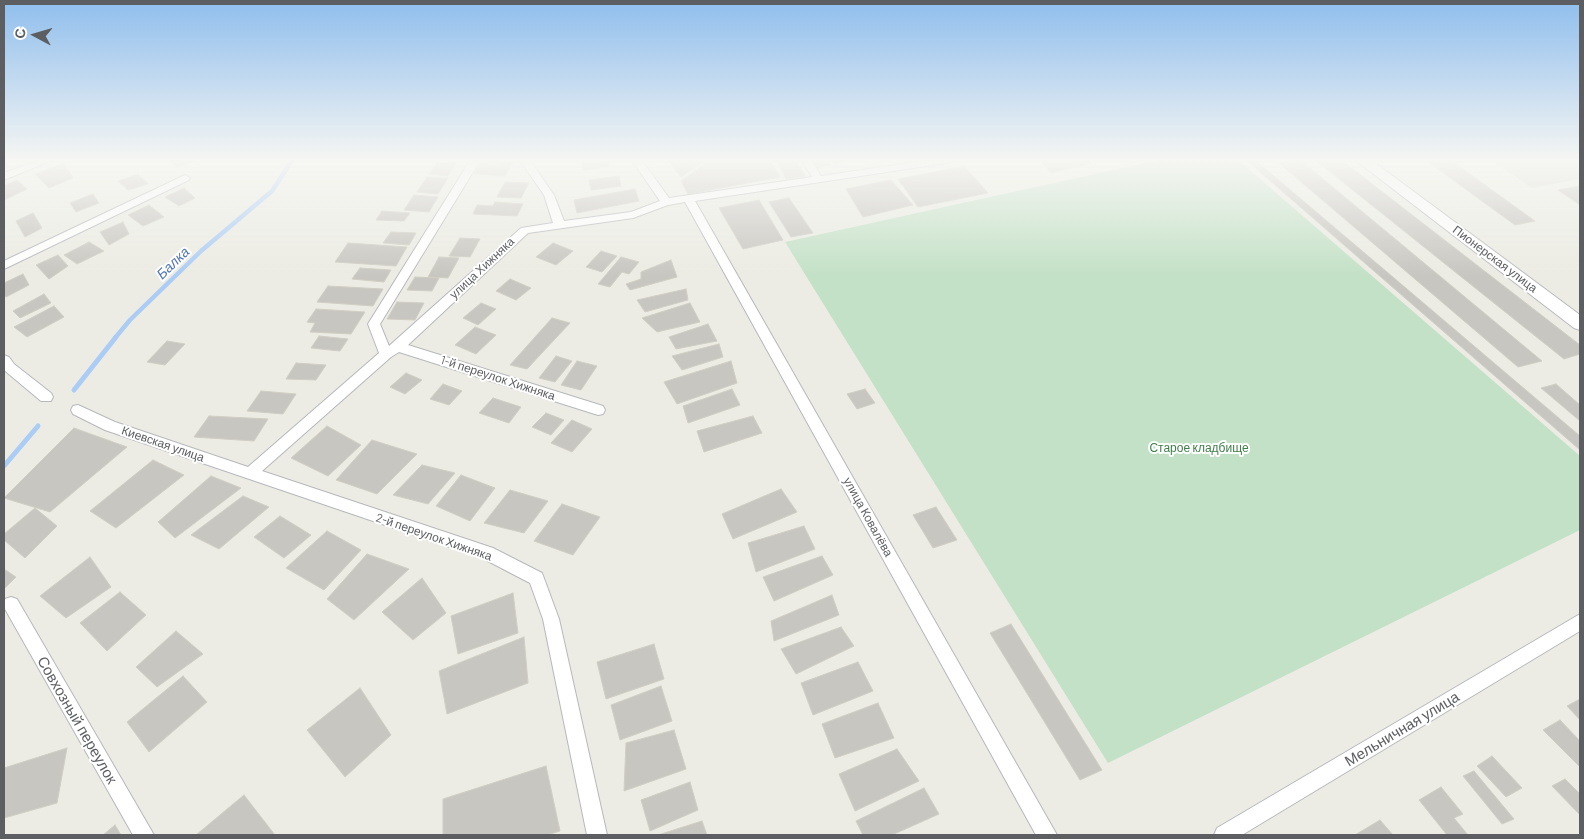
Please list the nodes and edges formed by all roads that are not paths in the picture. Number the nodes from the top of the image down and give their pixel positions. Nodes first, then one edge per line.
1 (144, 198) edge
2 (452, 198) edge
3 (550, 198) edge
4 (663, 198) edge
5 (694, 198) edge
6 (1413, 198) edge
7 (688, 199) junction
8 (666, 202) junction
9 (559, 224) junction
10 (4, 266) edge
11 (1580, 324) edge
12 (398, 346) junction
13 (386, 354) junction
14 (4, 360) edge
15 (46, 397) dead end
16 (78, 410) dead end
17 (598, 410) dead end
18 (249, 474) junction
19 (11, 604) dead end
20 (1580, 622) edge
21 (144, 835) edge
22 (596, 835) edge
23 (1047, 835) edge
24 (1224, 835) edge

1 - 10 street
2 - 13 street
3 - 9 street
4 - 8 street
5 - 7 street, улица Хижняка
6 - 11 street, Пионерская улица
7 - 8 street, улица Хижняка
7 - 23 street, улица Ковалёва
8 - 9 street, улица Хижняка
9 - 12 street, улица Хижняка
12 - 13 street, улица Хижняка
12 - 17 street, 1-й переулок Хижняка
13 - 18 street, улица Хижняка
14 - 15 street
16 - 18 street, Киевская улица
18 - 22 street, 2-й переулок Хижняка
19 - 21 street, Совхозный переулок
20 - 24 street, Мельничная улица

